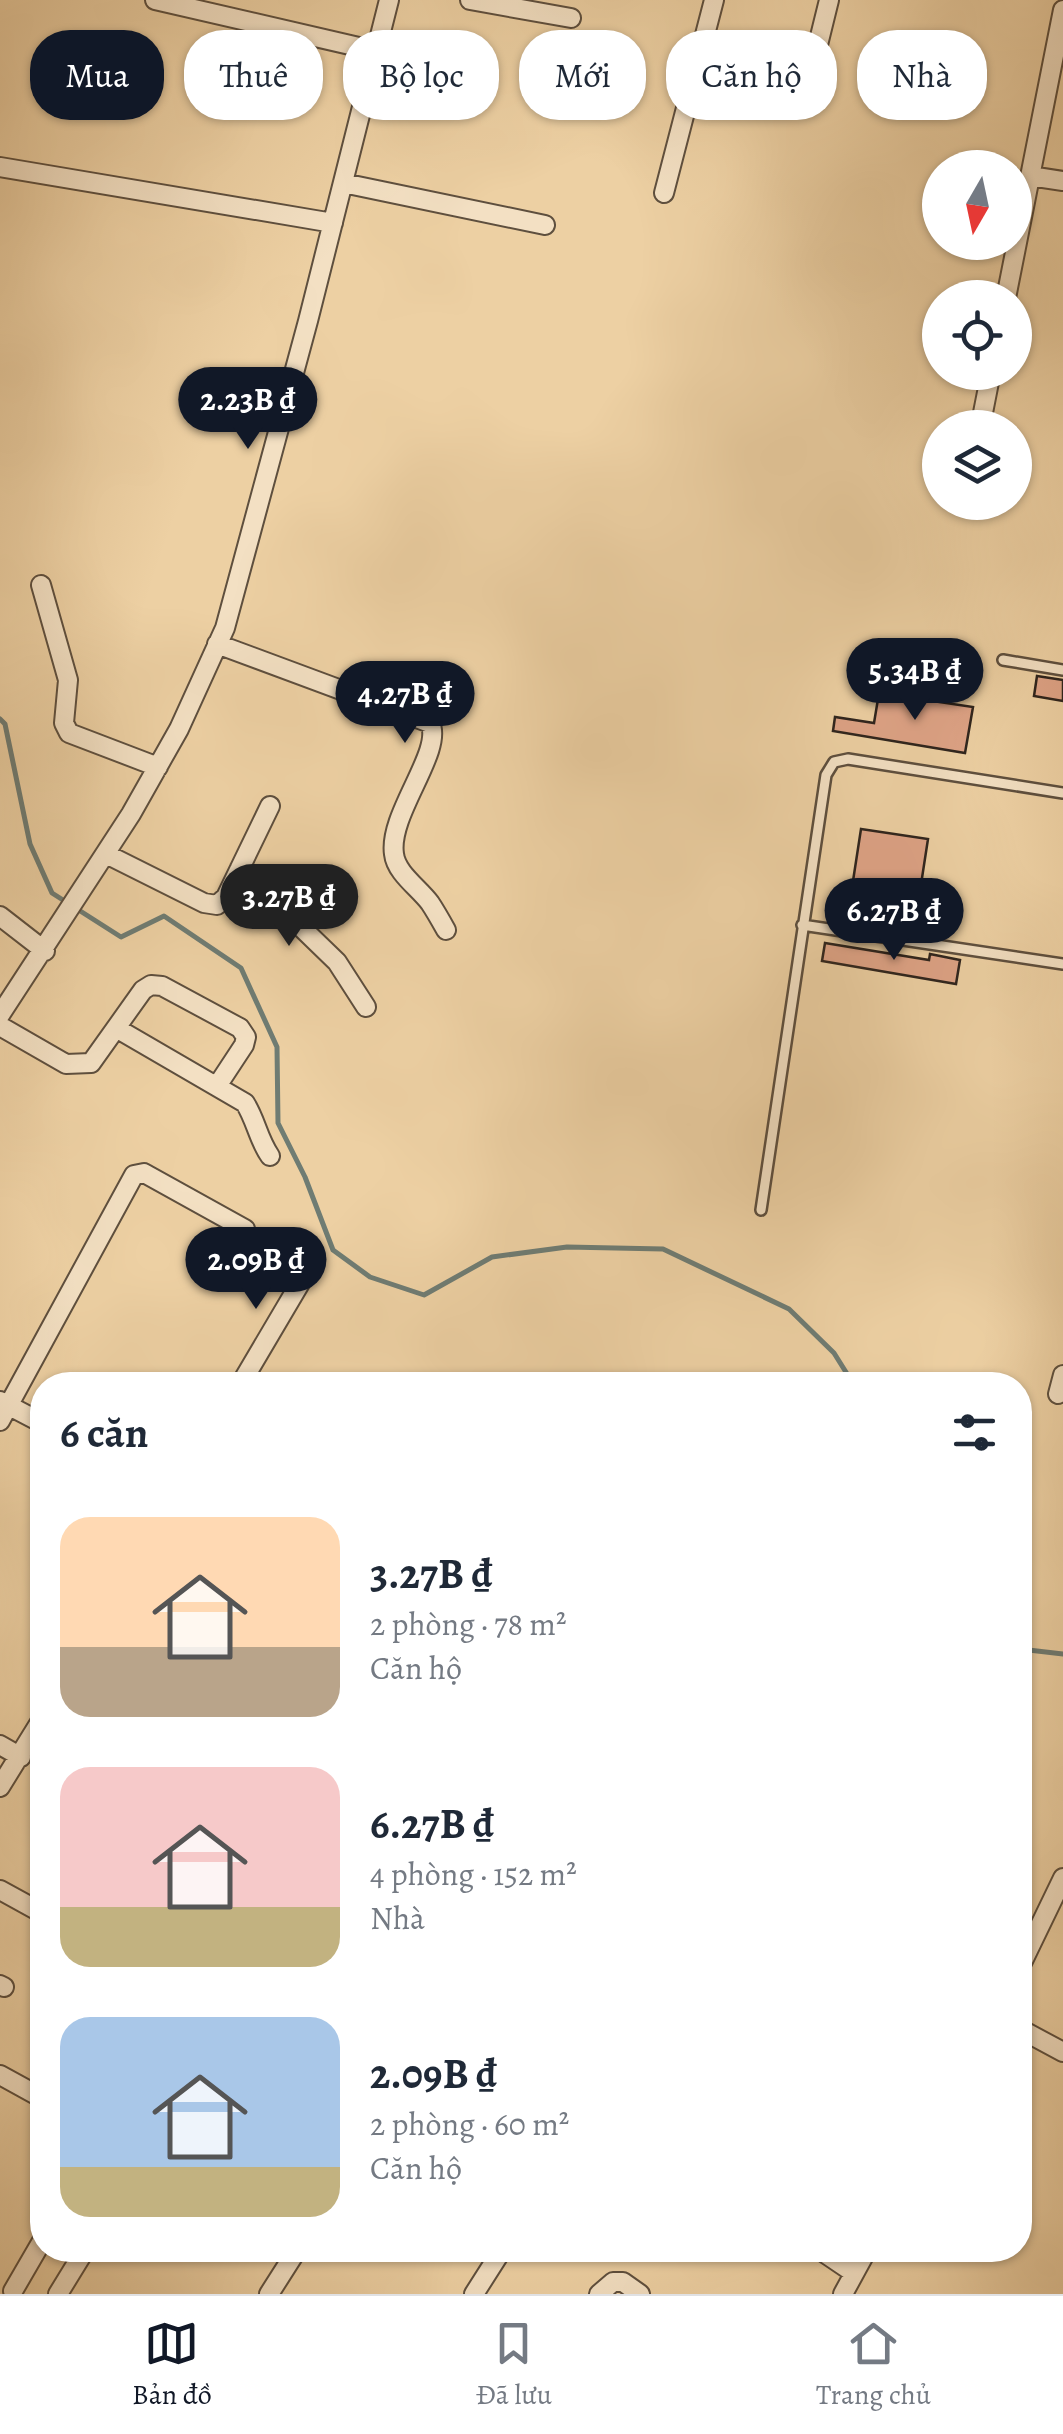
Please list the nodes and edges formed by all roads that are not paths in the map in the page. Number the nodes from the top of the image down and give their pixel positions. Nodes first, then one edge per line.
1 (155, 0) edge
2 (389, 0) edge
3 (470, 0) edge
4 (714, 0) edge
5 (830, 0) edge
6 (1063, 10) edge
7 (571, 18) dead end
8 (381, 30) edge
9 (822, 30) edge
10 (343, 43) edge
11 (1056, 87) edge
12 (359, 120) edge
13 (0, 167) edge
14 (1032, 169) edge
15 (1032, 176) edge
16 (1063, 181) edge
17 (343, 182) junction
18 (664, 193) dead end
19 (333, 223) junction
20 (545, 226) dead end
21 (41, 585) dead end
22 (217, 644) junction
23 (1003, 660) dead end
24 (1063, 670) edge
25 (158, 766) junction
26 (1063, 793) edge
27 (270, 806) dead end
28 (106, 854) junction
29 (240, 868) junction
30 (0, 917) edge
31 (802, 925) junction
32 (446, 930) dead end
33 (44, 950) junction
34 (1063, 964) edge
35 (366, 1007) dead end
36 (0, 1015) edge
37 (0, 1026) edge
38 (116, 1028) junction
39 (218, 1086) junction
40 (270, 1156) dead end
41 (761, 1210) dead end
42 (246, 1229) dead end
43 (312, 1263) dead end
44 (248, 1372) edge
45 (1063, 1375) edge
46 (1058, 1394) dead end
47 (3, 1409) edge
48 (30, 1419) edge
49 (0, 1745) edge
50 (30, 1755) edge
51 (0, 1787) edge
52 (1063, 1878) edge
53 (0, 1890) edge
54 (30, 1906) edge
55 (1032, 1942) edge
56 (1032, 2035) edge
57 (1063, 2052) edge
58 (0, 2075) edge
59 (30, 2091) edge
60 (30, 2260) edge
61 (78, 2262) edge
62 (289, 2262) edge
63 (494, 2262) edge
64 (837, 2262) edge
65 (860, 2262) edge
66 (854, 2274) junction
67 (11, 2289) edge
68 (58, 2294) edge
69 (269, 2294) edge
70 (474, 2294) edge
71 (600, 2294) edge
72 (640, 2294) edge
73 (843, 2294) edge

1 - 10 street
2 - 8 street
3 - 7 street
4 - 18 street
5 - 9 street
6 - 11 street
11 - 14 street
12 - 17 street
13 - 19 street
15 - 16 street
17 - 19 street
17 - 20 street
19 - 22 street
21 - 25 street
22 - 25 street
22 - 32 street
23 - 24 lane
25 - 28 street
26 - 31 lane
27 - 29 street
28 - 29 street
28 - 33 street
29 - 35 street
30 - 33 street
31 - 34 lane
31 - 41 lane
33 - 36 street
37 - 38 street
38 - 39 street
38 - 39 street
39 - 40 street
42 - 47 street
43 - 44 street
45 - 46 street
47 - 48 street
49 - 50 street
50 - 51 street
52 - 55 street
53 - 54 street
56 - 57 street
58 - 59 street
60 - 67 street
61 - 68 street
62 - 69 street
63 - 70 street
64 - 66 street
65 - 66 street
66 - 73 street
71 - 72 street

